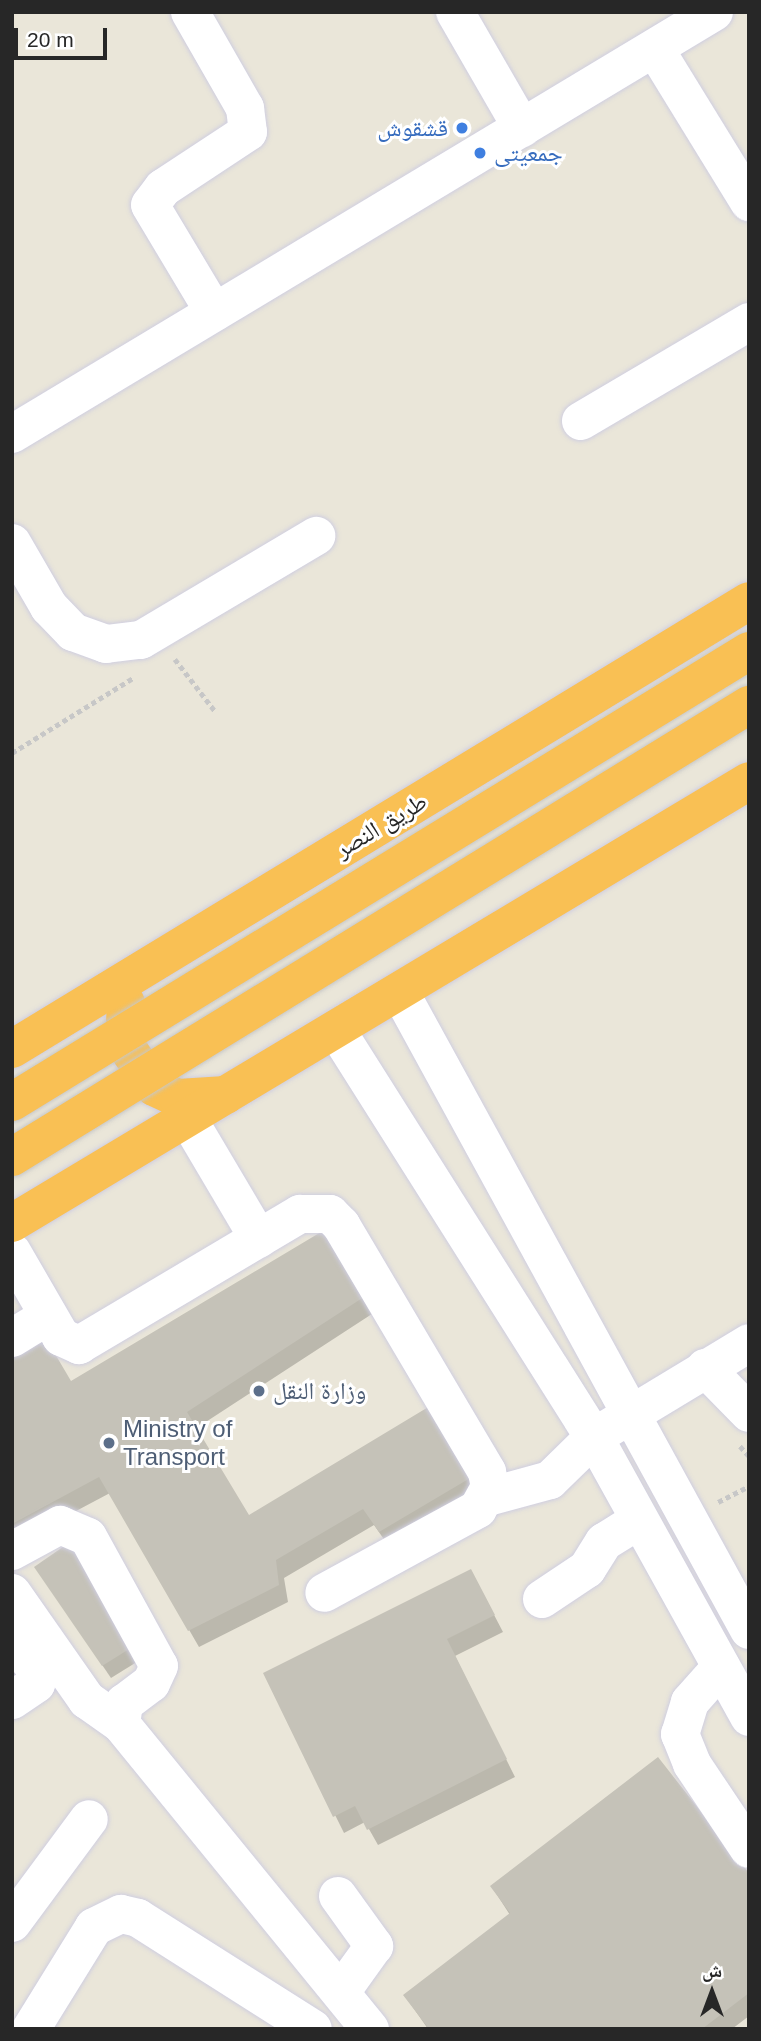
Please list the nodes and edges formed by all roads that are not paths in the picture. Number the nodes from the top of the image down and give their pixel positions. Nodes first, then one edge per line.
1 (191, 12) edge
2 (455, 12) edge
3 (714, 12) edge
4 (654, 49) junction
5 (522, 128) junction
6 (749, 202) edge
7 (214, 312) junction
8 (749, 322) edge
9 (581, 421) dead end
10 (12, 433) edge
11 (316, 536) dead end
12 (12, 543) edge
13 (749, 601) edge
14 (749, 651) edge
15 (749, 705) edge
16 (749, 781) edge
17 (146, 968) junction
18 (401, 994) junction
19 (337, 1031) junction
20 (15, 1043) edge
21 (232, 1093) junction
22 (12, 1102) edge
23 (188, 1119) junction
24 (12, 1157) edge
25 (12, 1223) edge
26 (259, 1239) junction
27 (12, 1252) edge
28 (48, 1316) junction
29 (12, 1338) edge
30 (749, 1343) edge
31 (705, 1368) junction
32 (749, 1413) edge
33 (628, 1414) junction
34 (594, 1437) junction
35 (488, 1497) junction
36 (638, 1521) junction
37 (12, 1551) edge
38 (12, 1593) edge
39 (324, 1594) dead end
40 (542, 1599) dead end
41 (749, 1630) edge
42 (12, 1639) edge
43 (721, 1667) junction
44 (12, 1700) edge
45 (749, 1717) edge
46 (121, 1724) junction
47 (89, 1819) dead end
48 (749, 1849) edge
49 (338, 1896) dead end
50 (12, 1923) edge
51 (341, 1992) junction
52 (31, 2029) edge
53 (313, 2029) edge
54 (370, 2029) edge

1 - 7 street
2 - 5 street
3 - 4 street
4 - 5 street
4 - 6 street
5 - 7 street
7 - 10 street
8 - 9 street
11 - 12 street
13 - 17 highway, طريق النصر
14 - 22 highway, bridge
15 - 24 highway, bridge
16 - 18 highway
17 - 20 highway, طريق النصر
17 - 21 highway
18 - 19 highway
18 - 33 street
19 - 21 highway
19 - 34 street
21 - 23 highway
23 - 25 highway
23 - 26 street
26 - 28 street
26 - 35 street
27 - 28 street
28 - 29 street
30 - 31 street
31 - 32 street
31 - 33 street
33 - 34 street
33 - 41 street
34 - 35 street
34 - 36 street
35 - 39 street
36 - 40 street
36 - 43 street
37 - 46 street
38 - 46 street
42 - 44 street
43 - 45 street
43 - 48 street
46 - 51 street
47 - 50 street
49 - 51 street
51 - 54 street
52 - 53 street

